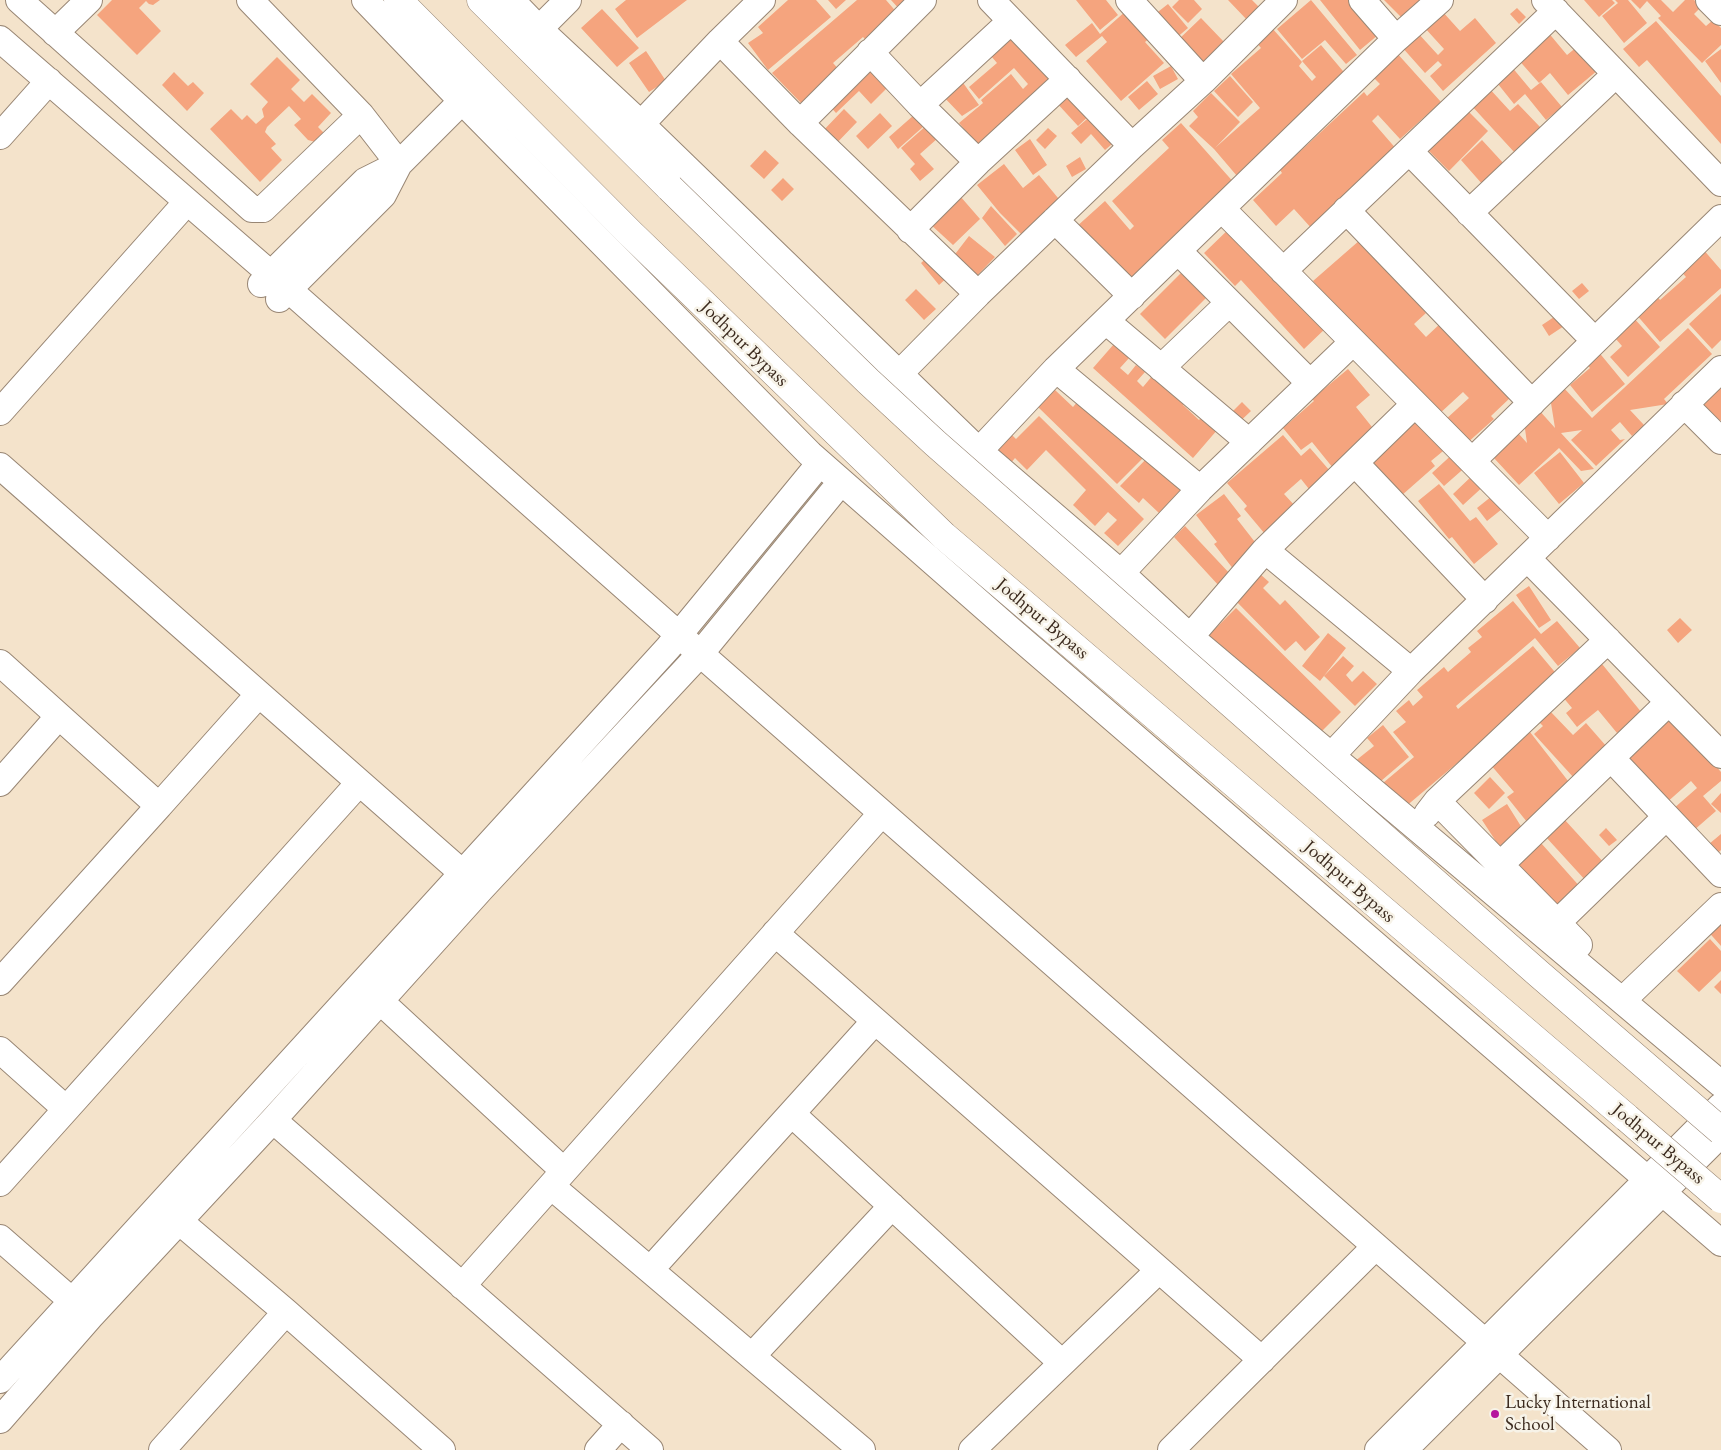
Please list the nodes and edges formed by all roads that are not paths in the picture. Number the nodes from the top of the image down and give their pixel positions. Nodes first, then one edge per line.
1 (18, 0) edge
2 (89, 0) edge
3 (250, 0) edge
4 (365, 0) edge
5 (398, 0) edge
6 (481, 0) edge
7 (510, 0) edge
8 (524, 0) edge
9 (568, 0) edge
10 (762, 0) edge
11 (923, 0) edge
12 (991, 0) edge
13 (1284, 0) edge
14 (1362, 0) edge
15 (1440, 0) edge
16 (1709, 0) edge
17 (1138, 3) edge
18 (1550, 6) edge
19 (1721, 12) edge
20 (1011, 20) junction
21 (542, 26) junction
22 (56, 33) junction
23 (0, 39) edge
24 (1396, 39) junction
25 (720, 41) junction
26 (870, 52) junction
27 (0, 57) edge
28 (1616, 74) junction
29 (1068, 79) junction
30 (1203, 81) junction
31 (45, 87) junction
32 (462, 101) junction
33 (920, 105) junction
34 (361, 115) junction
35 (800, 123) junction
36 (641, 124) junction
37 (0, 136) edge
38 (1132, 146) junction
39 (1409, 151) junction
40 (978, 162) junction
41 (399, 164) junction
42 (1721, 183) edge
43 (1222, 210) junction
44 (1346, 210) junction
45 (178, 212) junction
46 (1469, 213) junction
47 (1721, 218) edge
48 (1055, 220) junction
49 (910, 230) junction
50 (1178, 251) junction
51 (1282, 271) junction
52 (275, 287) junction
53 (978, 294) junction
54 (1132, 296) junction
55 (1229, 303) junction
56 (1106, 321) junction
57 (1595, 341) junction
58 (1353, 342) junction
59 (1161, 368) junction
60 (1056, 369) junction
61 (1721, 369) edge
62 (899, 374) junction
63 (1310, 383) junction
64 (1532, 403) junction
65 (1415, 404) junction
66 (1684, 404) junction
67 (0, 412) edge
68 (1721, 441) edge
69 (1250, 442) junction
70 (979, 451) junction
71 (1472, 461) junction
72 (820, 463) junction
73 (1355, 463) junction
74 (0, 466) edge
75 (841, 482) junction
76 (1200, 489) junction
77 (1548, 538) junction
78 (1265, 550) junction
79 (1527, 558) junction
80 (1121, 573) junction
81 (1484, 600) junction
82 (1190, 637) junction
83 (1608, 640) junction
84 (673, 641) junction
85 (695, 660) junction
86 (0, 663) edge
87 (1411, 671) junction
88 (259, 694) junction
89 (1669, 702) junction
90 (59, 716) junction
91 (1331, 756) junction
92 (1721, 756) edge
93 (1611, 758) junction
94 (0, 782) edge
95 (359, 783) junction
96 (1437, 801) junction
97 (159, 806) junction
98 (1666, 816) junction
99 (874, 822) junction
100 (1415, 828) junction
101 (1500, 865) junction
102 (1721, 874) edge
103 (472, 881) junction
104 (1721, 906) edge
105 (1557, 924) junction
106 (775, 933) junction
107 (0, 982) edge
108 (1628, 995) junction
109 (380, 1001) junction
110 (875, 1021) junction
111 (0, 1050) edge
112 (1721, 1070) edge
113 (1721, 1084) edge
114 (1721, 1106) edge
115 (66, 1109) junction
116 (792, 1114) junction
117 (273, 1120) junction
118 (1721, 1132) edge
119 (557, 1178) junction
120 (0, 1183) edge
121 (1655, 1186) junction
122 (1721, 1199) edge
123 (892, 1206) junction
124 (179, 1221) junction
125 (0, 1238) edge
126 (1721, 1244) edge
127 (1367, 1255) junction
128 (650, 1270) junction
129 (1159, 1270) junction
130 (462, 1286) junction
131 (71, 1300) junction
132 (286, 1312) junction
133 (1488, 1353) junction
134 (752, 1356) junction
135 (1262, 1360) junction
136 (1062, 1363) junction
137 (0, 1380) edge
138 (0, 1420) edge
139 (621, 1424) junction
140 (429, 1446) edge
141 (162, 1450) edge
142 (598, 1450) edge
143 (650, 1450) edge
144 (862, 1450) edge
145 (972, 1450) edge
146 (1171, 1450) edge
147 (1378, 1450) edge
148 (1404, 1450) edge
149 (1588, 1450) edge
150 (1608, 1450) edge

1 - 22 street
2 - 22 street
3 - 34 street
4 - 32 street
5 - 122 highway, Jodhpur Bypass, bridge
6 - 118 highway, bridge
7 - 21 street
8 - 21 street
9 - 21 street
10 - 25 street
11 - 26 street
12 - 20 street
13 - 30 street
14 - 24 street
15 - 24 street
16 - 19 street
17 - 30 street
18 - 28 street
18 - 39 street
20 - 29 street
20 - 33 street
21 - 36 street
22 - 34 street
23 - 31 street
24 - 43 street
25 - 35 street
25 - 36 street
26 - 33 street
26 - 35 street
27 - 31 street
28 - 42 street
28 - 46 street
29 - 38 street
29 - 40 street
30 - 38 street
31 - 37 street
31 - 45 street
31 - 52 street
32 - 41 street
32 - 72 street
33 - 40 street
34 - 41 street
35 - 49 street
36 - 62 street
38 - 48 street
39 - 44 street
39 - 46 street
40 - 49 street
41 - 52 street
43 - 50 street
43 - 51 street
44 - 51 street
44 - 64 street
45 - 52 street
45 - 67 street
46 - 57 street
47 - 57 street
48 - 53 street
48 - 54 street
49 - 53 street
50 - 54 street
50 - 55 street
51 - 58 street
52 - 84 street
53 - 62 street
54 - 56 street
55 - 59 street
55 - 63 street
56 - 59 street
56 - 60 street
57 - 64 street
58 - 63 street
58 - 65 street
59 - 69 street
60 - 70 street
60 - 76 street
61 - 66 street
62 - 70 street
63 - 69 street
64 - 71 street
65 - 71 street
65 - 73 street
66 - 68 street
66 - 77 street
69 - 76 street
70 - 80 street
71 - 77 street
72 - 75 street
72 - 84 street
73 - 78 street
73 - 81 street
74 - 88 street
75 - 85 street
75 - 121 street
76 - 80 street
77 - 79 street
78 - 82 street
78 - 87 street
79 - 81 street
79 - 83 street
80 - 82 street
81 - 87 street
82 - 91 street
83 - 89 street
83 - 96 street
84 - 85 street
84 - 103 street
85 - 99 street
85 - 103 street
85 - 133 street
86 - 90 street
87 - 91 street
88 - 95 street
88 - 97 street
89 - 92 street
89 - 93 street
90 - 94 street
90 - 97 street
91 - 100 street
93 - 98 street
93 - 101 street
95 - 103 street
95 - 115 street
96 - 100 street
96 - 101 street
97 - 107 street
98 - 102 street
98 - 105 street
99 - 106 street
99 - 127 street
100 - 113 street
101 - 105 street
103 - 109 street
103 - 131 street
104 - 108 street
105 - 108 street
106 - 110 street
106 - 119 street
108 - 112 street
109 - 117 street
109 - 119 street
110 - 116 street
110 - 129 street
111 - 115 street
114 - 121 street
115 - 120 street
116 - 123 street
116 - 128 street
117 - 124 street
117 - 130 street
118 - 121 street
119 - 128 street
119 - 130 street
121 - 126 street
121 - 133 street
123 - 134 street
123 - 136 street
124 - 132 street
124 - 138 street
125 - 131 street
127 - 133 street
127 - 135 street
128 - 134 street
129 - 135 street
129 - 136 street
130 - 139 street
131 - 137 street
132 - 140 street
132 - 141 street
133 - 147 street
133 - 148 street
133 - 149 street
133 - 150 street
134 - 144 street
135 - 146 street
136 - 145 street
139 - 142 street
139 - 143 street

